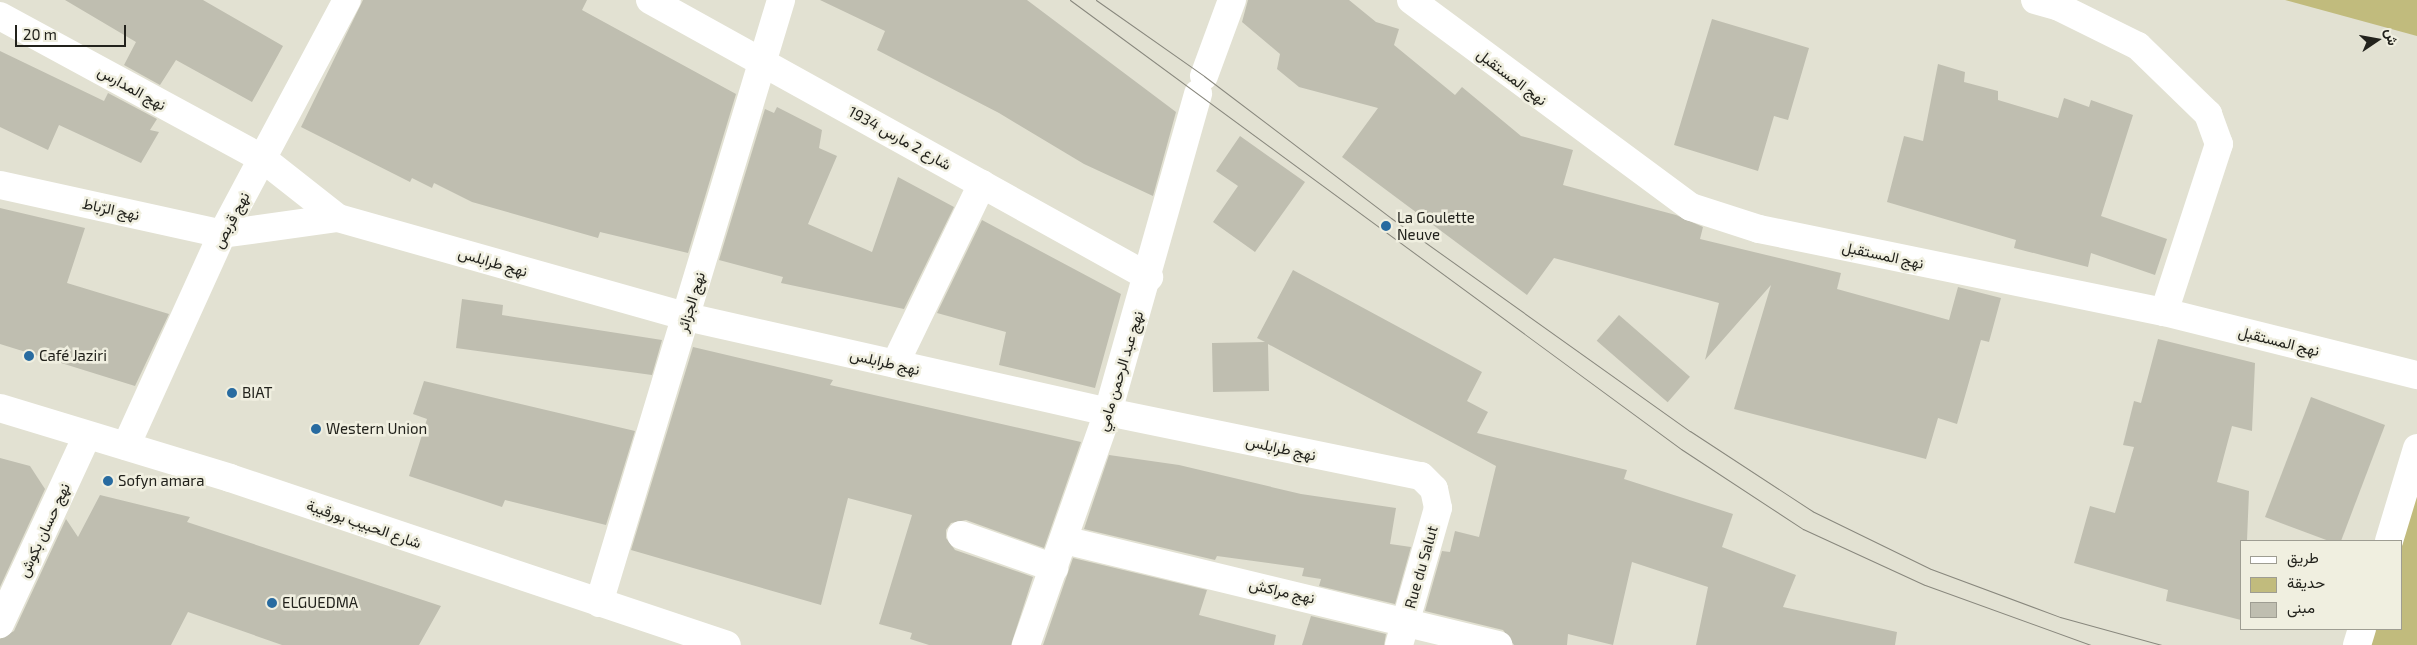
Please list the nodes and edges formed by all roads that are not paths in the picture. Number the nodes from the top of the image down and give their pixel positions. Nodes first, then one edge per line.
1 (347, 0) edge
2 (650, 0) edge
3 (781, 0) edge
4 (1232, 0) edge
5 (1411, 0) edge
6 (2034, 0) edge
7 (0, 16) edge
8 (762, 62) junction
9 (263, 159) junction
10 (982, 184) junction
11 (0, 185) edge
12 (338, 218) junction
13 (222, 234) junction
14 (1149, 277) junction
15 (2164, 312) junction
16 (687, 317) junction
17 (895, 364) junction
18 (2417, 375) edge
19 (0, 408) edge
20 (1108, 412) junction
21 (87, 436) junction
22 (126, 446) junction
23 (2417, 448) edge
24 (1434, 489) joint
25 (961, 535) dead end
26 (1064, 540) junction
27 (2389, 540) edge
28 (1054, 568) junction
29 (599, 604) junction
30 (0, 624) edge
31 (2362, 630) edge
32 (1402, 633) edge
33 (727, 645) edge
34 (1026, 645) edge
35 (1498, 645) edge
36 (2357, 645) edge

1 - 9 street, نهج قربص
2 - 8 street, شارع 2 مارس 1934
3 - 8 street, نهج الجزائر
4 - 14 street, نهج عبد الرحمن مامي
5 - 15 street, نهج المستقبل
6 - 15 street
7 - 9 street, نهج المدارس
8 - 10 street, شارع 2 مارس 1934
8 - 16 street, نهج الجزائر
9 - 12 street, نهج طرابلس
9 - 13 street, نهج قربص
10 - 14 street, شارع 2 مارس 1934
10 - 17 street
11 - 13 street, نهج الرّباط
12 - 13 street, نهج طرابلس
12 - 16 street, نهج طرابلس
13 - 22 street, نهج قربص
14 - 20 street, نهج عبد الرحمن مامي
15 - 18 street, نهج المستقبل
16 - 17 street, نهج طرابلس
16 - 29 street, نهج الجزائر
17 - 20 street, نهج طرابلس
19 - 21 street, شارع الحبيب بورقيبة
20 - 24 street, نهج طرابلس
20 - 26 street, نهج عبد الرحمن مامي
21 - 22 street, شارع الحبيب بورقيبة
21 - 30 street, نهج حسان بكوش
22 - 29 street, شارع الحبيب بورقيبة
23 - 27 street
24 - 32 street, Rue du Salut
25 - 28 street
26 - 28 street, نهج عبد الرحمن مامي
26 - 32 street, نهج مراكش
28 - 34 street, نهج عبد الرحمن مامي
29 - 33 street, شارع الحبيب بورقيبة
31 - 36 street
32 - 35 street, نهج مراكش

